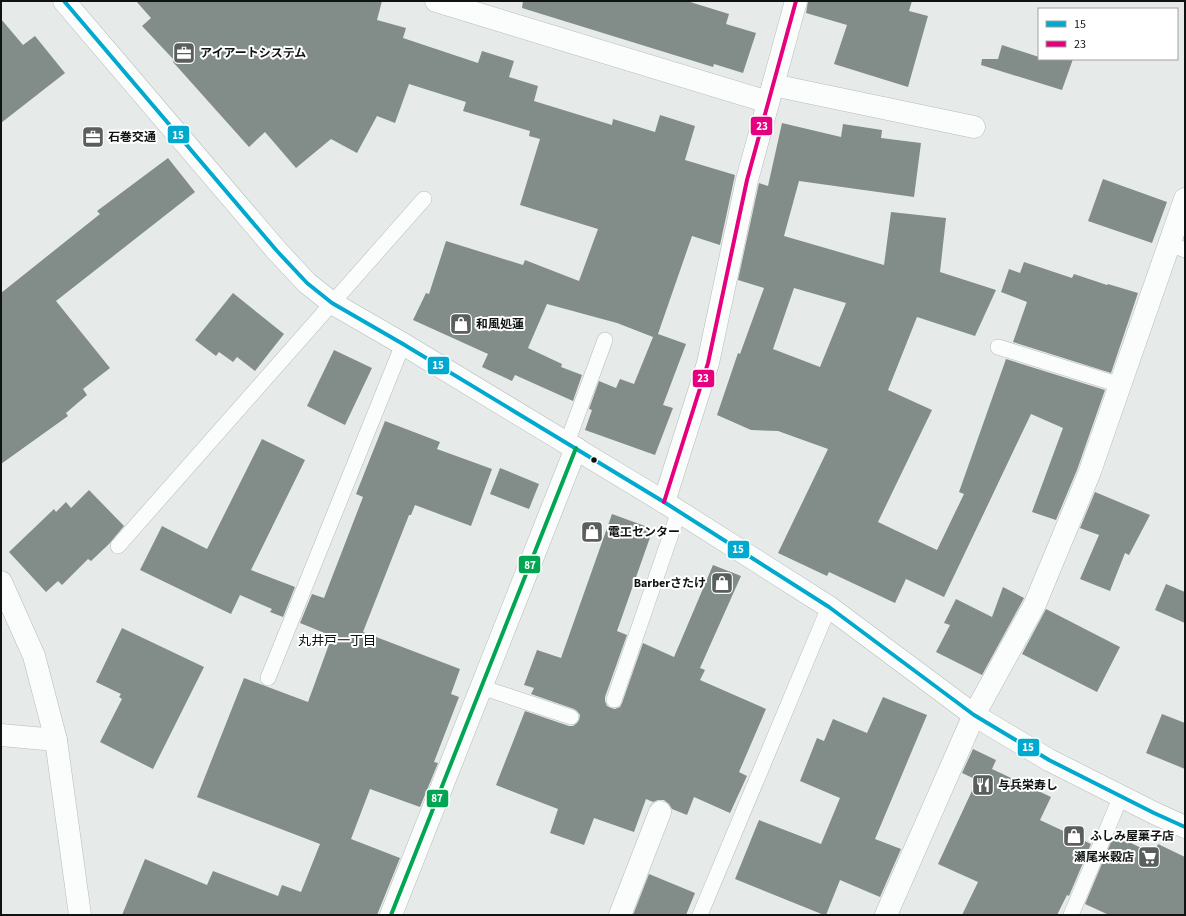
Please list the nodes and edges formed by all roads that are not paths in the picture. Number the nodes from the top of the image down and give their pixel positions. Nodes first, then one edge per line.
1 (64, 1) edge
2 (436, 1) edge
3 (796, 1) edge
4 (771, 94) junction
5 (974, 127) dead end
6 (424, 198) dead end
7 (1185, 199) edge
8 (1177, 247) edge
9 (332, 303) junction
10 (605, 340) dead end
11 (403, 344) junction
12 (998, 347) dead end
13 (1120, 385) junction
14 (572, 446) junction
15 (672, 507) junction
16 (118, 546) dead end
17 (1, 582) edge
18 (829, 607) junction
19 (268, 678) dead end
20 (482, 687) junction
21 (614, 700) dead end
22 (974, 715) junction
23 (570, 717) dead end
24 (1, 735) edge
25 (56, 740) junction
26 (1121, 796) junction
27 (660, 812) dead end
28 (1185, 827) edge
29 (80, 915) edge
30 (391, 915) edge
31 (620, 915) edge
32 (700, 915) edge
33 (886, 915) edge
34 (1071, 915) edge

1 - 9 main road
2 - 4 main road
3 - 4 main road
4 - 5 main road
4 - 15 main road
6 - 9 lane
7 - 8 main road
8 - 13 main road
9 - 11 main road
9 - 16 lane
10 - 14 lane
11 - 14 main road
11 - 19 lane
12 - 13 lane
13 - 22 main road
14 - 15 main road
14 - 20 main road
15 - 18 main road
15 - 21 lane
17 - 25 main road
18 - 22 main road
18 - 32 lane
20 - 23 lane
20 - 30 main road
22 - 26 main road
22 - 33 main road
24 - 25 main road
25 - 29 main road
26 - 28 main road
26 - 34 lane
27 - 31 main road

